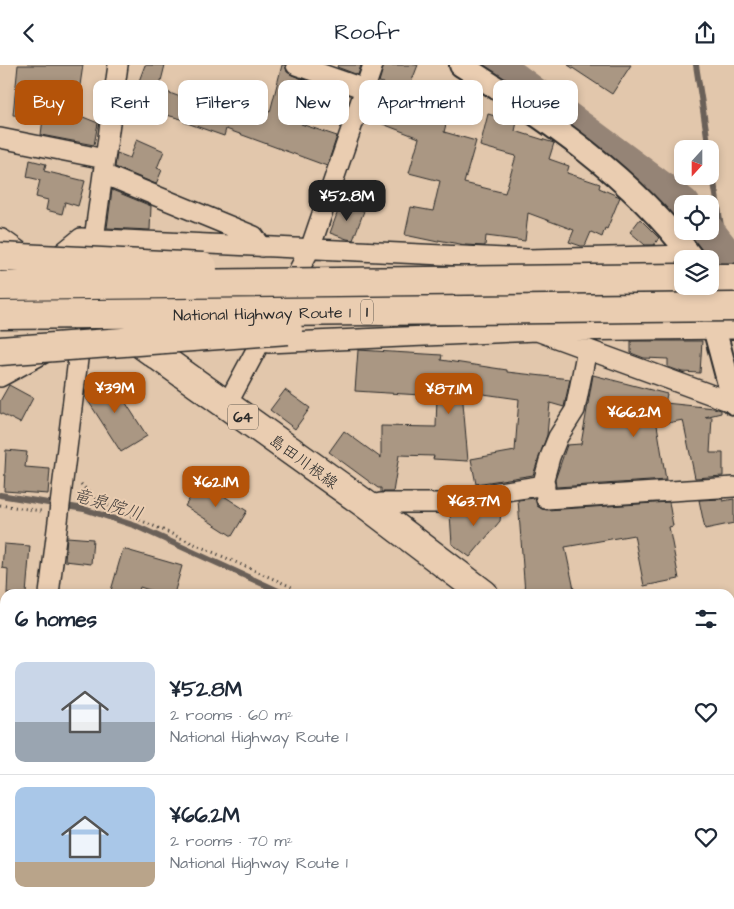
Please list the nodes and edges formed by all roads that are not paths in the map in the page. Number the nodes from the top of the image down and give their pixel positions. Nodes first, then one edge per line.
1 (118, 65) edge
2 (296, 65) edge
3 (373, 65) edge
4 (461, 65) edge
5 (368, 80) edge
6 (359, 87) edge
7 (359, 106) edge
8 (0, 138) edge
9 (104, 166) junction
10 (94, 239) junction
11 (0, 243) edge
12 (262, 247) junction
13 (310, 249) junction
14 (680, 250) edge
15 (0, 257) edge
16 (674, 264) edge
17 (674, 265) edge
18 (39, 271) junction
19 (719, 278) edge
20 (734, 278) edge
21 (427, 281) junction
22 (0, 286) edge
23 (708, 295) edge
24 (734, 307) edge
25 (395, 312) junction
26 (0, 315) edge
27 (106, 319) junction
28 (724, 328) edge
29 (537, 331) junction
30 (82, 332) junction
31 (258, 344) junction
32 (587, 349) junction
33 (0, 351) edge
34 (0, 377) edge
35 (734, 403) edge
36 (225, 405) junction
37 (545, 485) junction
38 (734, 487) edge
39 (368, 506) junction
40 (50, 589) edge
41 (477, 589) edge

1 - 9 street
2 - 6 street
3 - 5 street
4 - 14 street
7 - 13 street
8 - 9 street
9 - 10 street
9 - 12 street
10 - 12 street
10 - 18 street
11 - 18 main road, 島田川根線 / 64
12 - 13 street
13 - 16 street
13 - 31 street
15 - 21 main road, bridge
17 - 21 main road, National Highway Route 1 / 1, bridge
18 - 27 main road, 島田川根線 / 64
19 - 20 main road
21 - 22 main road, National Highway Route 1 / 1, bridge
23 - 28 street
24 - 25 main road, National Highway Route 1 / 1, bridge
25 - 26 main road, National Highway Route 1 / 1, bridge
25 - 33 main road, bridge
27 - 30 street
27 - 36 main road, 島田川根線 / 64
28 - 29 street
28 - 35 street
29 - 31 street
29 - 32 street
30 - 34 street
30 - 40 street
31 - 36 street
32 - 35 street
32 - 37 street
36 - 39 main road, 島田川根線 / 64
37 - 38 street
37 - 39 street
39 - 41 main road, 島田川根線 / 64

